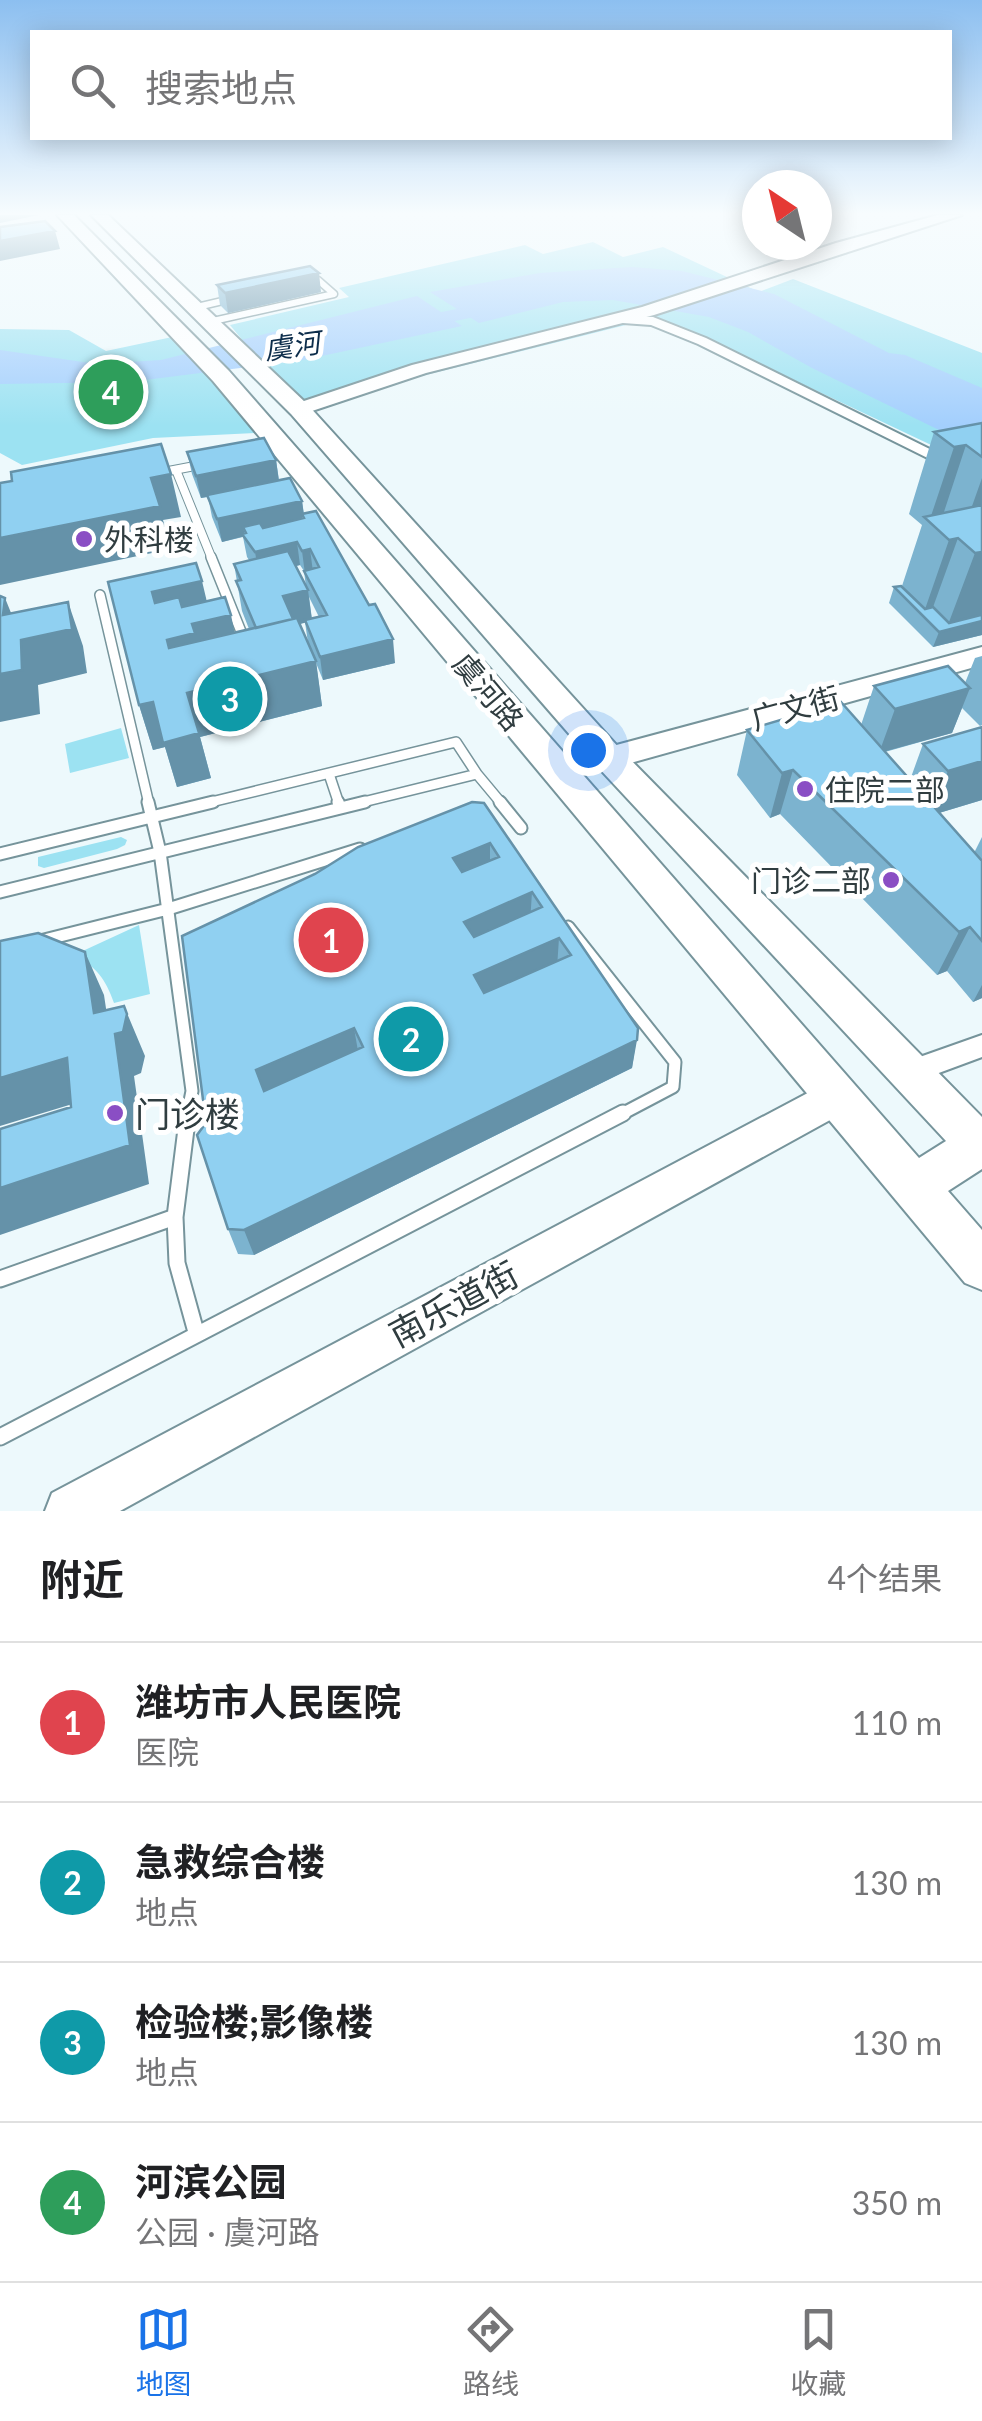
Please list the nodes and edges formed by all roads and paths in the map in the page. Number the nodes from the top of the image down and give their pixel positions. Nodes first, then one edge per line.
1 (135, 286) edge
2 (175, 286) edge
3 (324, 286) edge
4 (703, 286) edge
5 (249, 295) edge
6 (197, 306) junction
7 (614, 319) junction
8 (219, 327) junction
9 (299, 409) junction
10 (212, 462) edge
11 (176, 470) junction
12 (156, 474) edge
13 (982, 480) edge
14 (224, 590) junction
15 (100, 594) dead end
16 (207, 594) dead end
17 (122, 614) edge
18 (105, 618) junction
19 (982, 656) edge
20 (253, 659) edge
21 (609, 758) junction
22 (329, 774) junction
23 (477, 774) junction
24 (340, 807) junction
25 (152, 818) junction
26 (521, 828) dead end
27 (376, 844) edge
28 (160, 852) junction
29 (0, 854) edge
30 (0, 892) edge
31 (168, 909) junction
32 (557, 914) edge
33 (18, 947) edge
34 (982, 1046) edge
35 (909, 1072) junction
36 (836, 1096) junction
37 (980, 1146) edge
38 (915, 1188) junction
39 (175, 1217) junction
40 (982, 1266) edge
41 (0, 1279) edge
42 (196, 1332) junction
43 (0, 1436) edge
44 (70, 1511) edge

1 - 36 main road, 虞河路
2 - 6 main road, 虞河路
3 - 8 lane
4 - 7 street
5 - 6 lane
6 - 8 main road, 虞河路
7 - 9 street
7 - 13 street
8 - 9 main road, 虞河路
9 - 21 main road, 虞河路
10 - 11 lane
11 - 12 lane
11 - 14 lane
14 - 16 lane
14 - 20 lane
15 - 18 lane
17 - 18 lane
18 - 25 lane
19 - 21 street, 广文街
21 - 35 main road, 虞河路
22 - 23 lane
22 - 24 lane
22 - 25 lane
23 - 24 lane
23 - 26 lane
24 - 28 lane
25 - 28 lane
25 - 29 lane
27 - 31 lane
28 - 30 lane
28 - 31 lane
31 - 33 lane
31 - 39 lane
32 - 42 lane
34 - 35 street
35 - 37 main road, 虞河路
36 - 38 main road, 虞河路
36 - 44 street, 南乐道街
37 - 38 main road
38 - 40 main road, 虞河路
39 - 41 lane
39 - 42 lane
42 - 43 lane

